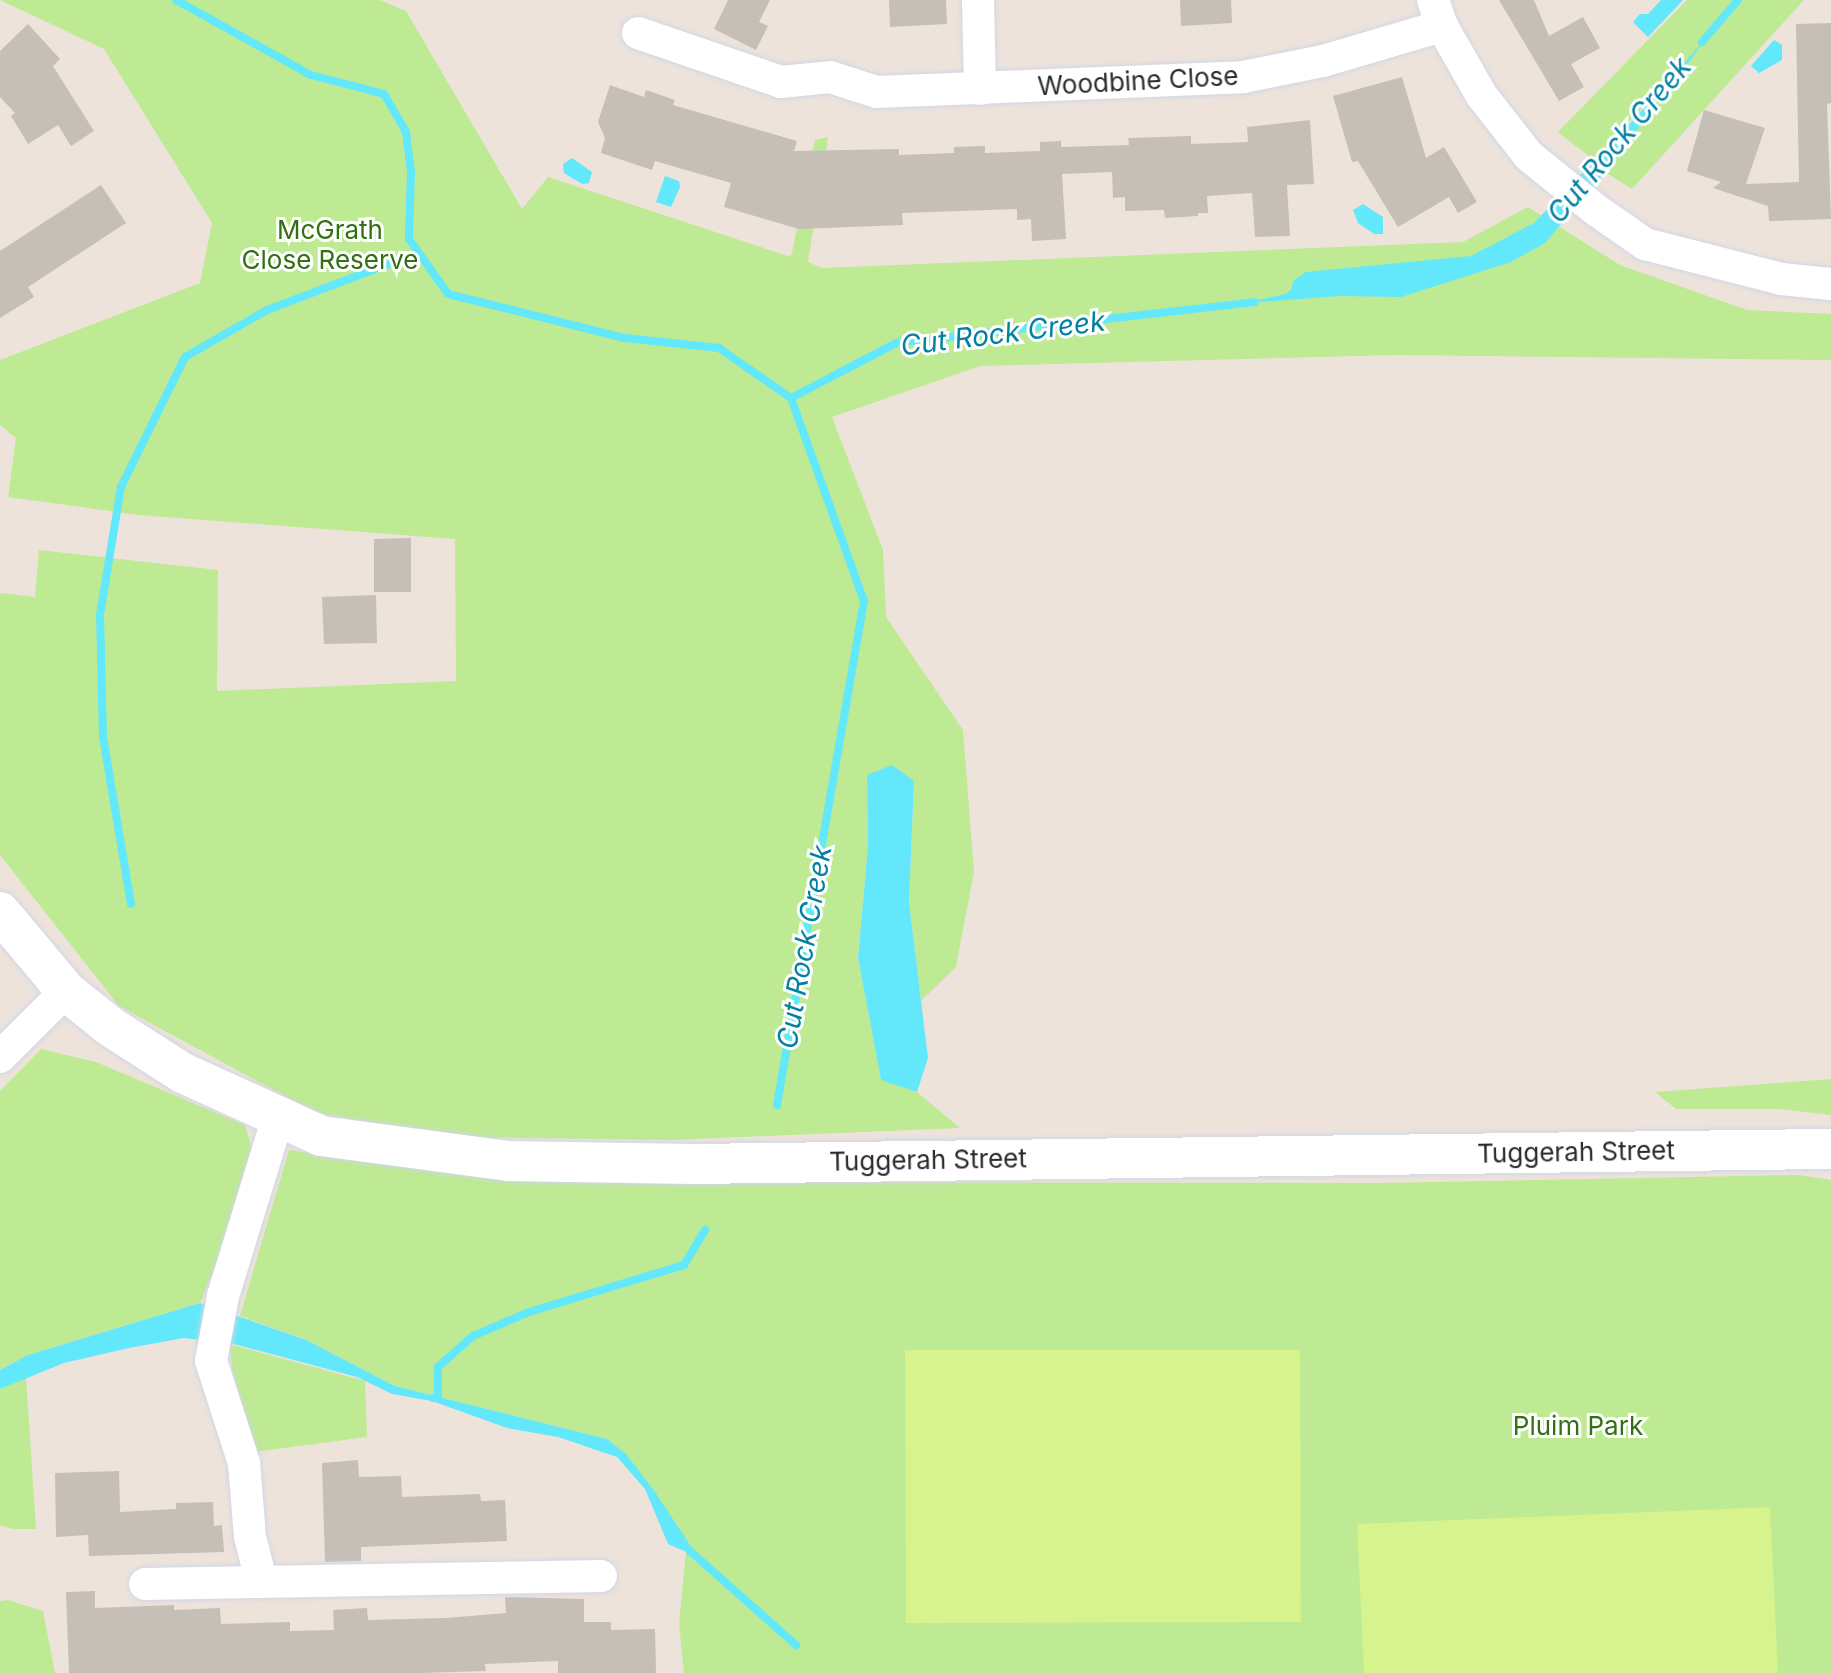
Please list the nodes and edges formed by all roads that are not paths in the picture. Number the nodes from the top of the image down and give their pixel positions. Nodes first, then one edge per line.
1 (978, 0) edge
2 (1437, 13) edge
3 (638, 33) dead end
4 (980, 89) junction
5 (1831, 284) edge
6 (0, 912) edge
7 (66, 991) junction
8 (0, 1057) edge
9 (278, 1117) junction
10 (1831, 1149) edge
11 (601, 1576) dead end
12 (261, 1580) junction
13 (145, 1584) dead end

1 - 4 street
2 - 4 street, Woodbine Close
2 - 5 street
3 - 4 street, Woodbine Close
6 - 7 street, Tuggerah Street
7 - 8 street
7 - 9 street, Tuggerah Street
9 - 10 street, Tuggerah Street
9 - 12 street
11 - 12 street
12 - 13 street

